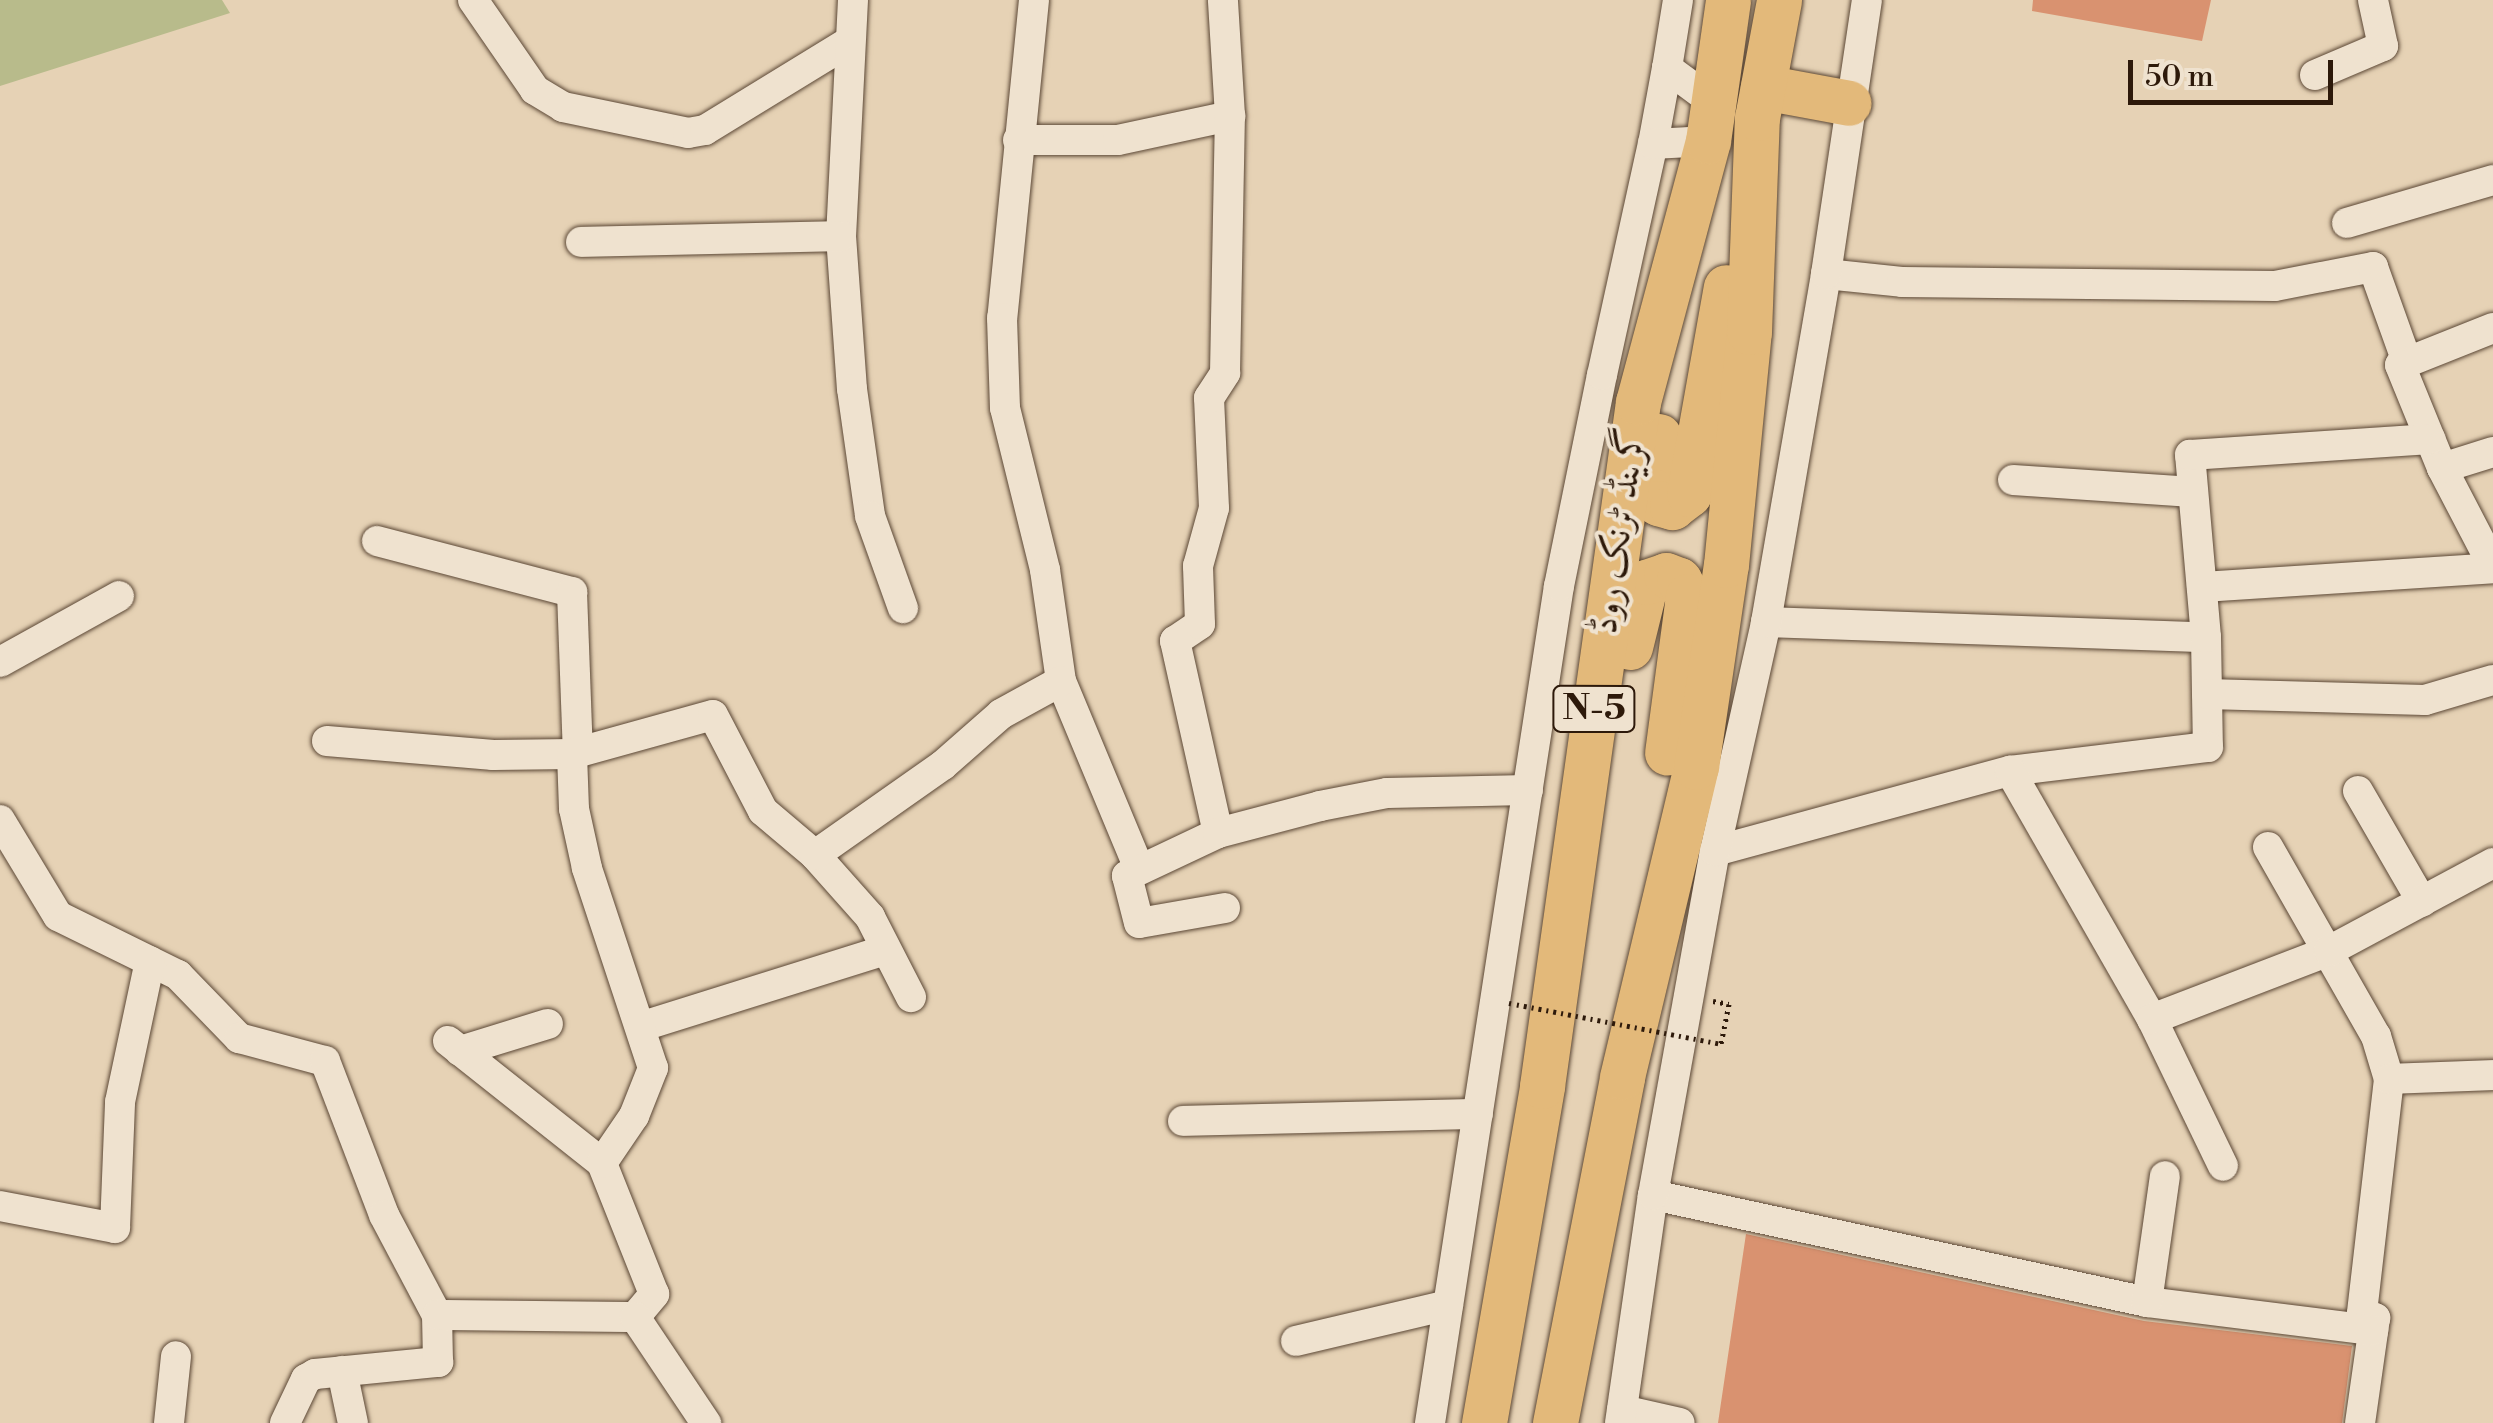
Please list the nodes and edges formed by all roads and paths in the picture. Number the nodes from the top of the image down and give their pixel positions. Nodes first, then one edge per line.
1 (472, 0) edge
2 (852, 0) edge
3 (1034, 0) edge
4 (1224, 0) edge
5 (1678, 0) edge
6 (1728, 0) edge
7 (1779, 0) edge
8 (1866, 0) edge
9 (2374, 0) edge
10 (846, 42) junction
11 (1667, 68) junction
12 (2315, 75) dead end
13 (1760, 102) junction
14 (1849, 103) junction
15 (1230, 116) junction
16 (1710, 121) junction
17 (1018, 140) junction
18 (1653, 144) junction
19 (2493, 180) edge
20 (1694, 200) junction
21 (2347, 222) dead end
22 (841, 236) junction
23 (581, 242) dead end
24 (1826, 274) junction
25 (2493, 328) edge
26 (2404, 363) junction
27 (2430, 438) junction
28 (2493, 452) edge
29 (2442, 468) junction
30 (2013, 480) dead end
31 (2193, 492) junction
32 (377, 542) dead end
33 (2493, 567) edge
34 (2202, 587) junction
35 (119, 596) dead end
36 (903, 608) dead end
37 (1766, 622) junction
38 (2206, 637) junction
39 (0, 662) edge
40 (2493, 680) edge
41 (1061, 681) junction
42 (2207, 694) junction
43 (327, 741) dead end
44 (575, 753) junction
45 (2010, 771) junction
46 (1528, 790) junction
47 (2358, 791) dead end
48 (0, 820) edge
49 (1218, 834) junction
50 (2268, 846) dead end
51 (1715, 851) junction
52 (815, 855) junction
53 (2493, 863) edge
54 (1138, 866) junction
55 (2422, 902) junction
56 (1225, 908) dead end
57 (882, 951) junction
58 (2329, 952) junction
59 (150, 962) junction
60 (910, 997) dead end
61 (1508, 1004) dead end
62 (1729, 1004) dead end
63 (2152, 1019) junction
64 (548, 1024) dead end
65 (643, 1026) junction
66 (2493, 1076) edge
67 (1622, 1077) junction
68 (2389, 1079) junction
69 (1542, 1086) junction
70 (1478, 1114) junction
71 (1183, 1121) dead end
72 (602, 1163) junction
73 (2224, 1166) dead end
74 (2164, 1176) dead end
75 (1653, 1195) junction
76 (0, 1206) edge
77 (2147, 1302) junction
78 (1448, 1305) junction
79 (438, 1315) junction
80 (635, 1317) junction
81 (2373, 1330) junction
82 (1296, 1341) dead end
83 (176, 1356) dead end
84 (342, 1372) junction
85 (1621, 1417) edge
86 (169, 1423) edge
87 (285, 1423) edge
88 (353, 1423) edge
89 (706, 1423) edge
90 (1430, 1423) edge
91 (1484, 1423) edge
92 (1555, 1423) edge
93 (1680, 1423) edge
94 (2360, 1423) edge

1 - 10 street
2 - 10 street
3 - 17 street
4 - 15 street
5 - 11 street
6 - 16 highway, گرینڈ ٹرنک روڈ / N-5
7 - 13 highway
8 - 14 street
9 - 12 street
10 - 22 street
11 - 16 street
11 - 18 street
13 - 14 highway
13 - 20 highway
13 - 67 highway
14 - 24 street
15 - 17 street
15 - 49 street
16 - 18 street
16 - 20 highway, گرینڈ ٹرنک روڈ / N-5
17 - 41 street
18 - 46 street
19 - 21 street
20 - 69 highway, گرینڈ ٹرنک روڈ / N-5
22 - 23 street
22 - 36 street
24 - 26 street
24 - 37 street
25 - 26 street
26 - 27 street
27 - 29 street
27 - 31 street
28 - 29 street
29 - 33 street
30 - 31 street
31 - 34 street
32 - 44 street
33 - 34 street
34 - 38 street
35 - 39 street
37 - 38 street
37 - 51 street
38 - 42 street
40 - 42 street
41 - 52 street
41 - 54 street
42 - 45 street
43 - 44 street
44 - 52 street
44 - 65 street
45 - 51 street
45 - 63 street
46 - 49 street
46 - 70 street
47 - 55 street
48 - 59 street
49 - 54 street
50 - 58 street
51 - 75 street
52 - 57 street
53 - 55 street
54 - 56 street
55 - 58 street
57 - 60 street
57 - 65 street
58 - 63 street
58 - 68 street
59 - 76 street
59 - 79 street
61 - 62 path, bridge
63 - 73 street
64 - 72 street
65 - 72 street
66 - 68 street
67 - 69 highway
67 - 92 highway
68 - 81 street
69 - 91 highway, گرینڈ ٹرنک روڈ / N-5
70 - 71 street
70 - 78 street
72 - 80 street
74 - 77 street
75 - 77 street
75 - 85 street
77 - 81 street
78 - 82 street
78 - 90 street
79 - 80 street
79 - 84 street
80 - 89 street
81 - 94 street
83 - 86 street
84 - 87 street
84 - 88 street
85 - 93 street

